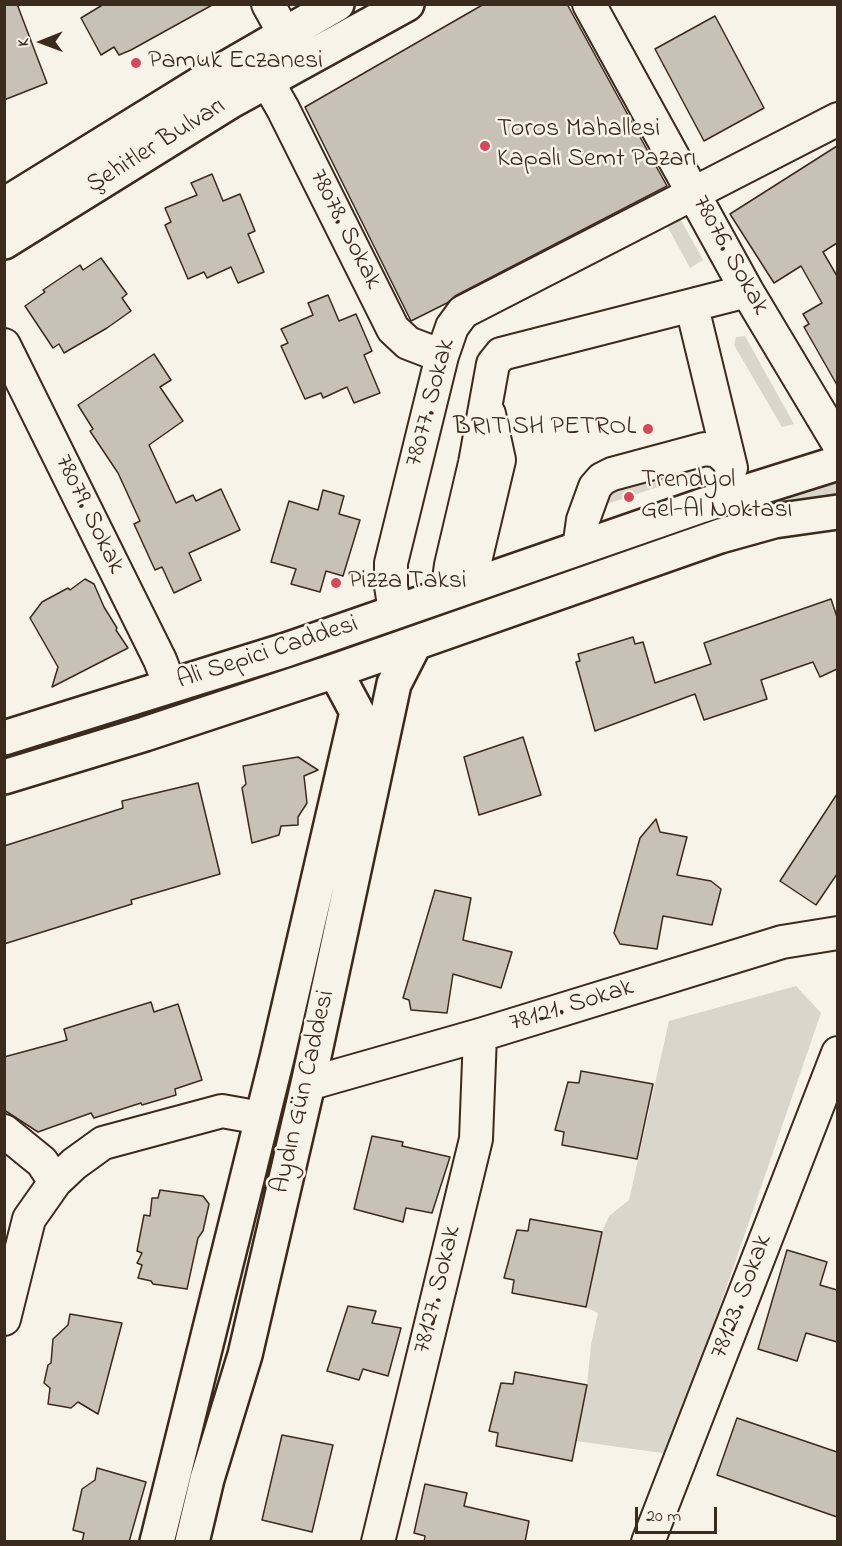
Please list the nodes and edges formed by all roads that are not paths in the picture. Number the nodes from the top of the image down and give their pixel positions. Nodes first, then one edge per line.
1 (268, 4) edge
2 (337, 4) edge
3 (407, 4) edge
4 (589, 4) edge
5 (284, 33) junction
6 (267, 81) junction
7 (837, 119) edge
8 (693, 192) junction
9 (4, 205) edge
10 (4, 242) edge
11 (747, 291) junction
12 (692, 307) junction
13 (4, 345) edge
14 (442, 356) junction
15 (837, 443) edge
16 (728, 460) junction
17 (837, 463) edge
18 (764, 485) junction
19 (837, 512) edge
20 (579, 548) junction
21 (460, 589) junction
22 (395, 611) junction
23 (415, 643) junction
24 (335, 671) junction
25 (170, 686) junction
26 (4, 738) edge
27 (4, 777) edge
28 (837, 933) edge
29 (480, 1035) junction
30 (837, 1053) edge
31 (308, 1084) junction
32 (261, 1118) junction
33 (4, 1131) edge
34 (55, 1182) junction
35 (4, 1319) edge
36 (160, 1531) edge
37 (195, 1531) edge
38 (378, 1542) edge
39 (648, 1542) edge

1 - 5 street
2 - 5 main road, Şehitler Bulvarı
3 - 6 main road, Şehitler Bulvarı
4 - 8 street, 78076. Sokak
5 - 9 main road, Şehitler Bulvarı
6 - 10 main road, Şehitler Bulvarı
6 - 14 street, 78078. Sokak
7 - 8 street, 78077. Sokak
8 - 11 street, 78076. Sokak
8 - 14 street, 78077. Sokak
11 - 12 street
11 - 15 street, 78076. Sokak
12 - 16 street
12 - 21 street
13 - 25 street, 78079. Sokak
14 - 22 street, 78077. Sokak
16 - 18 street
16 - 20 street
17 - 18 main road, Ali Sepici Caddesi
18 - 20 main road, Ali Sepici Caddesi
19 - 23 main road, Ali Sepici Caddesi
20 - 21 main road, Ali Sepici Caddesi
21 - 22 main road, Ali Sepici Caddesi
22 - 25 main road, Ali Sepici Caddesi
23 - 24 main road, Ali Sepici Caddesi
23 - 31 main road, Aydın Gün Caddesi
24 - 27 main road, Ali Sepici Caddesi
24 - 32 main road, Aydın Gün Caddesi
25 - 26 main road, Ali Sepici Caddesi
28 - 29 street, 78121. Sokak
29 - 31 street, 78121. Sokak
29 - 38 street, 78127. Sokak
30 - 39 street, 78123. Sokak
31 - 37 main road, Aydın Gün Caddesi
32 - 34 street
32 - 36 main road, Aydın Gün Caddesi
33 - 34 street
34 - 35 street
36 - 37 main road

